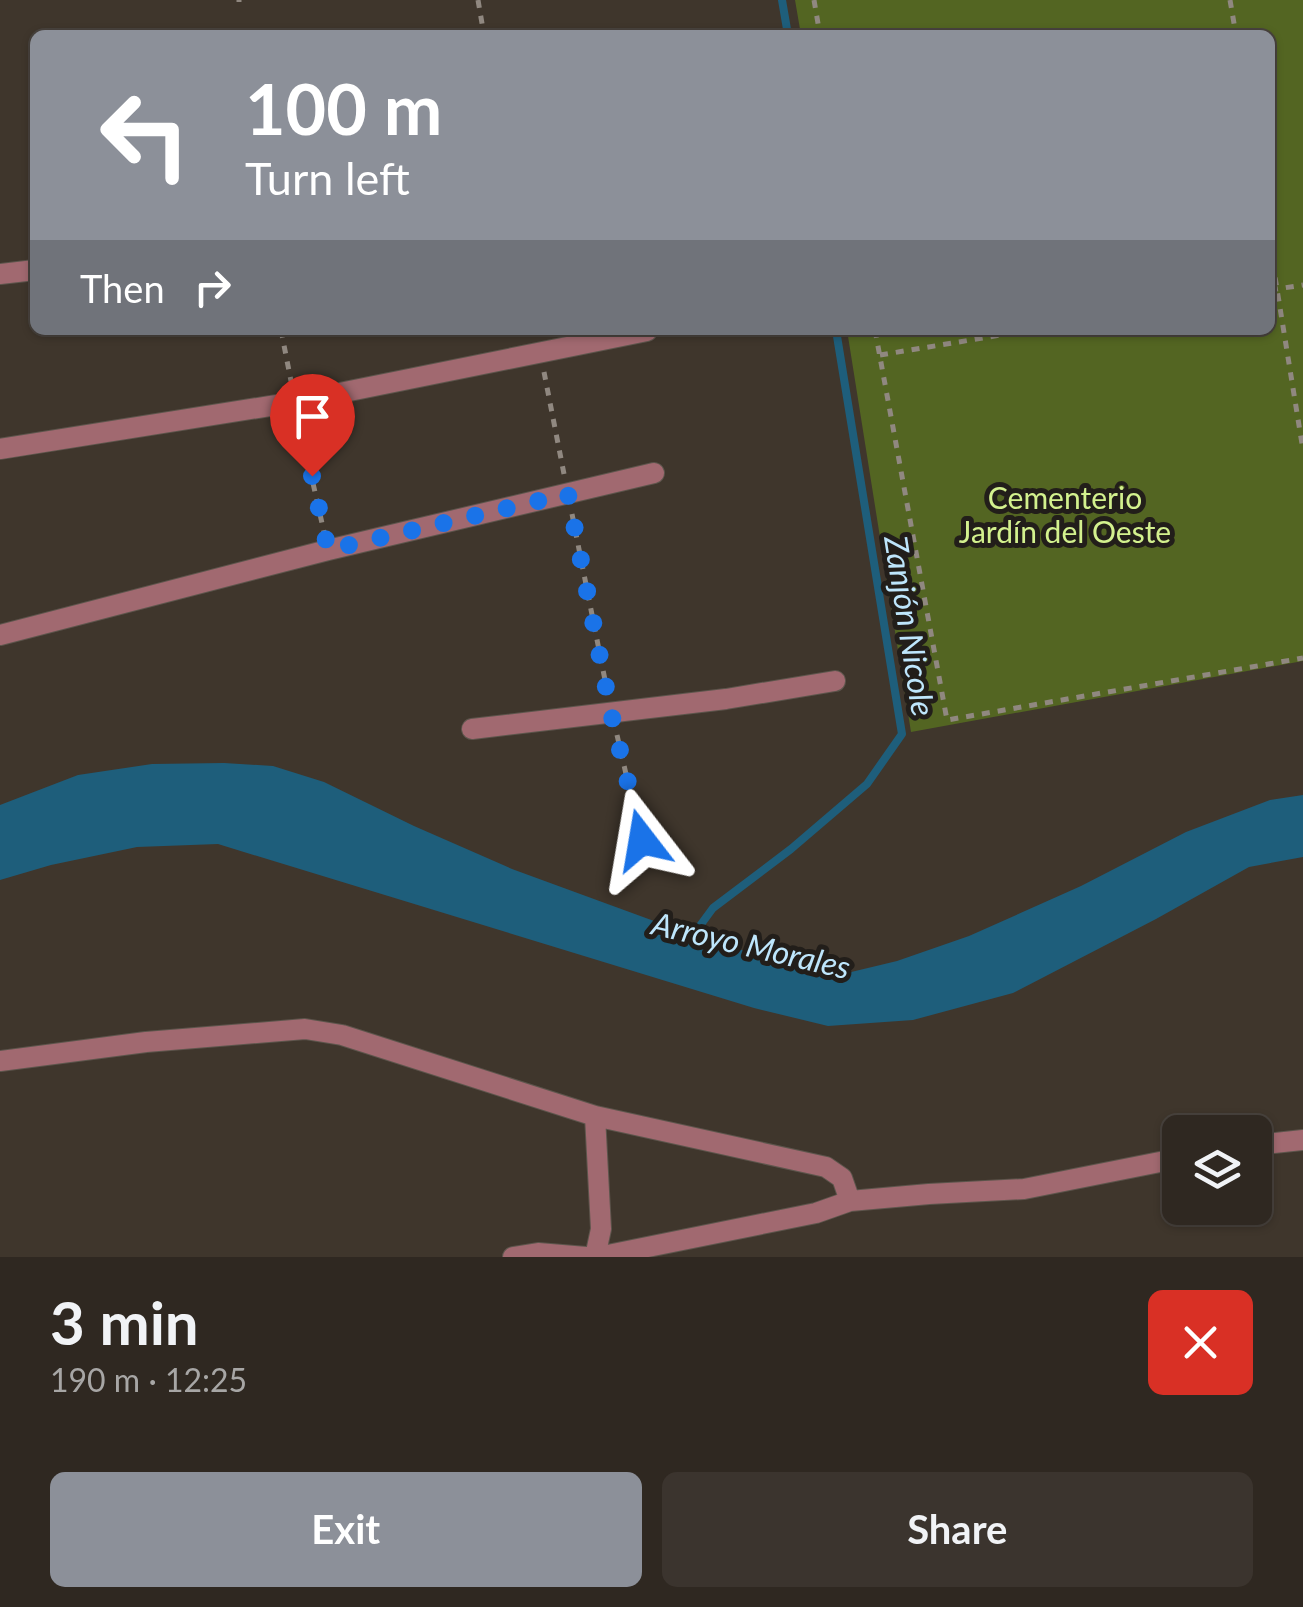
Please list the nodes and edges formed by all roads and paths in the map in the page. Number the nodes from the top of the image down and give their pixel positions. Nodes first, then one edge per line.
1 (478, 0) edge
2 (814, 0) edge
3 (1230, 0) edge
4 (483, 30) edge
5 (819, 30) edge
6 (1235, 30) edge
7 (30, 271) edge
8 (0, 274) edge
9 (1303, 284) edge
10 (1275, 290) edge
11 (1275, 296) edge
12 (282, 335) edge
13 (623, 335) edge
14 (876, 335) edge
15 (1001, 335) edge
16 (540, 352) junction
17 (880, 355) junction
18 (295, 402) junction
19 (0, 449) edge
20 (1303, 450) edge
21 (654, 473) dead end
22 (568, 494) junction
23 (328, 550) junction
24 (0, 635) edge
25 (1303, 658) edge
26 (834, 681) dead end
27 (611, 713) junction
28 (472, 730) dead end
29 (642, 840) dead end
30 (0, 1061) edge
31 (595, 1116) junction
32 (1303, 1140) edge
33 (1272, 1143) edge
34 (1162, 1162) edge
35 (850, 1202) junction
36 (514, 1257) edge
37 (586, 1257) edge
38 (596, 1257) edge

1 - 4 path
2 - 5 path
3 - 6 path
7 - 8 street
9 - 10 path
11 - 20 path
12 - 18 path
13 - 16 street
14 - 17 path
15 - 17 path
16 - 18 street
16 - 22 path
17 - 25 path
18 - 19 street
18 - 23 path
21 - 22 street
22 - 23 street
22 - 27 path
23 - 24 street
26 - 27 street
27 - 28 street
27 - 29 path
30 - 31 street
31 - 35 street
31 - 38 street
32 - 33 street
34 - 35 street
35 - 38 street
36 - 37 street

